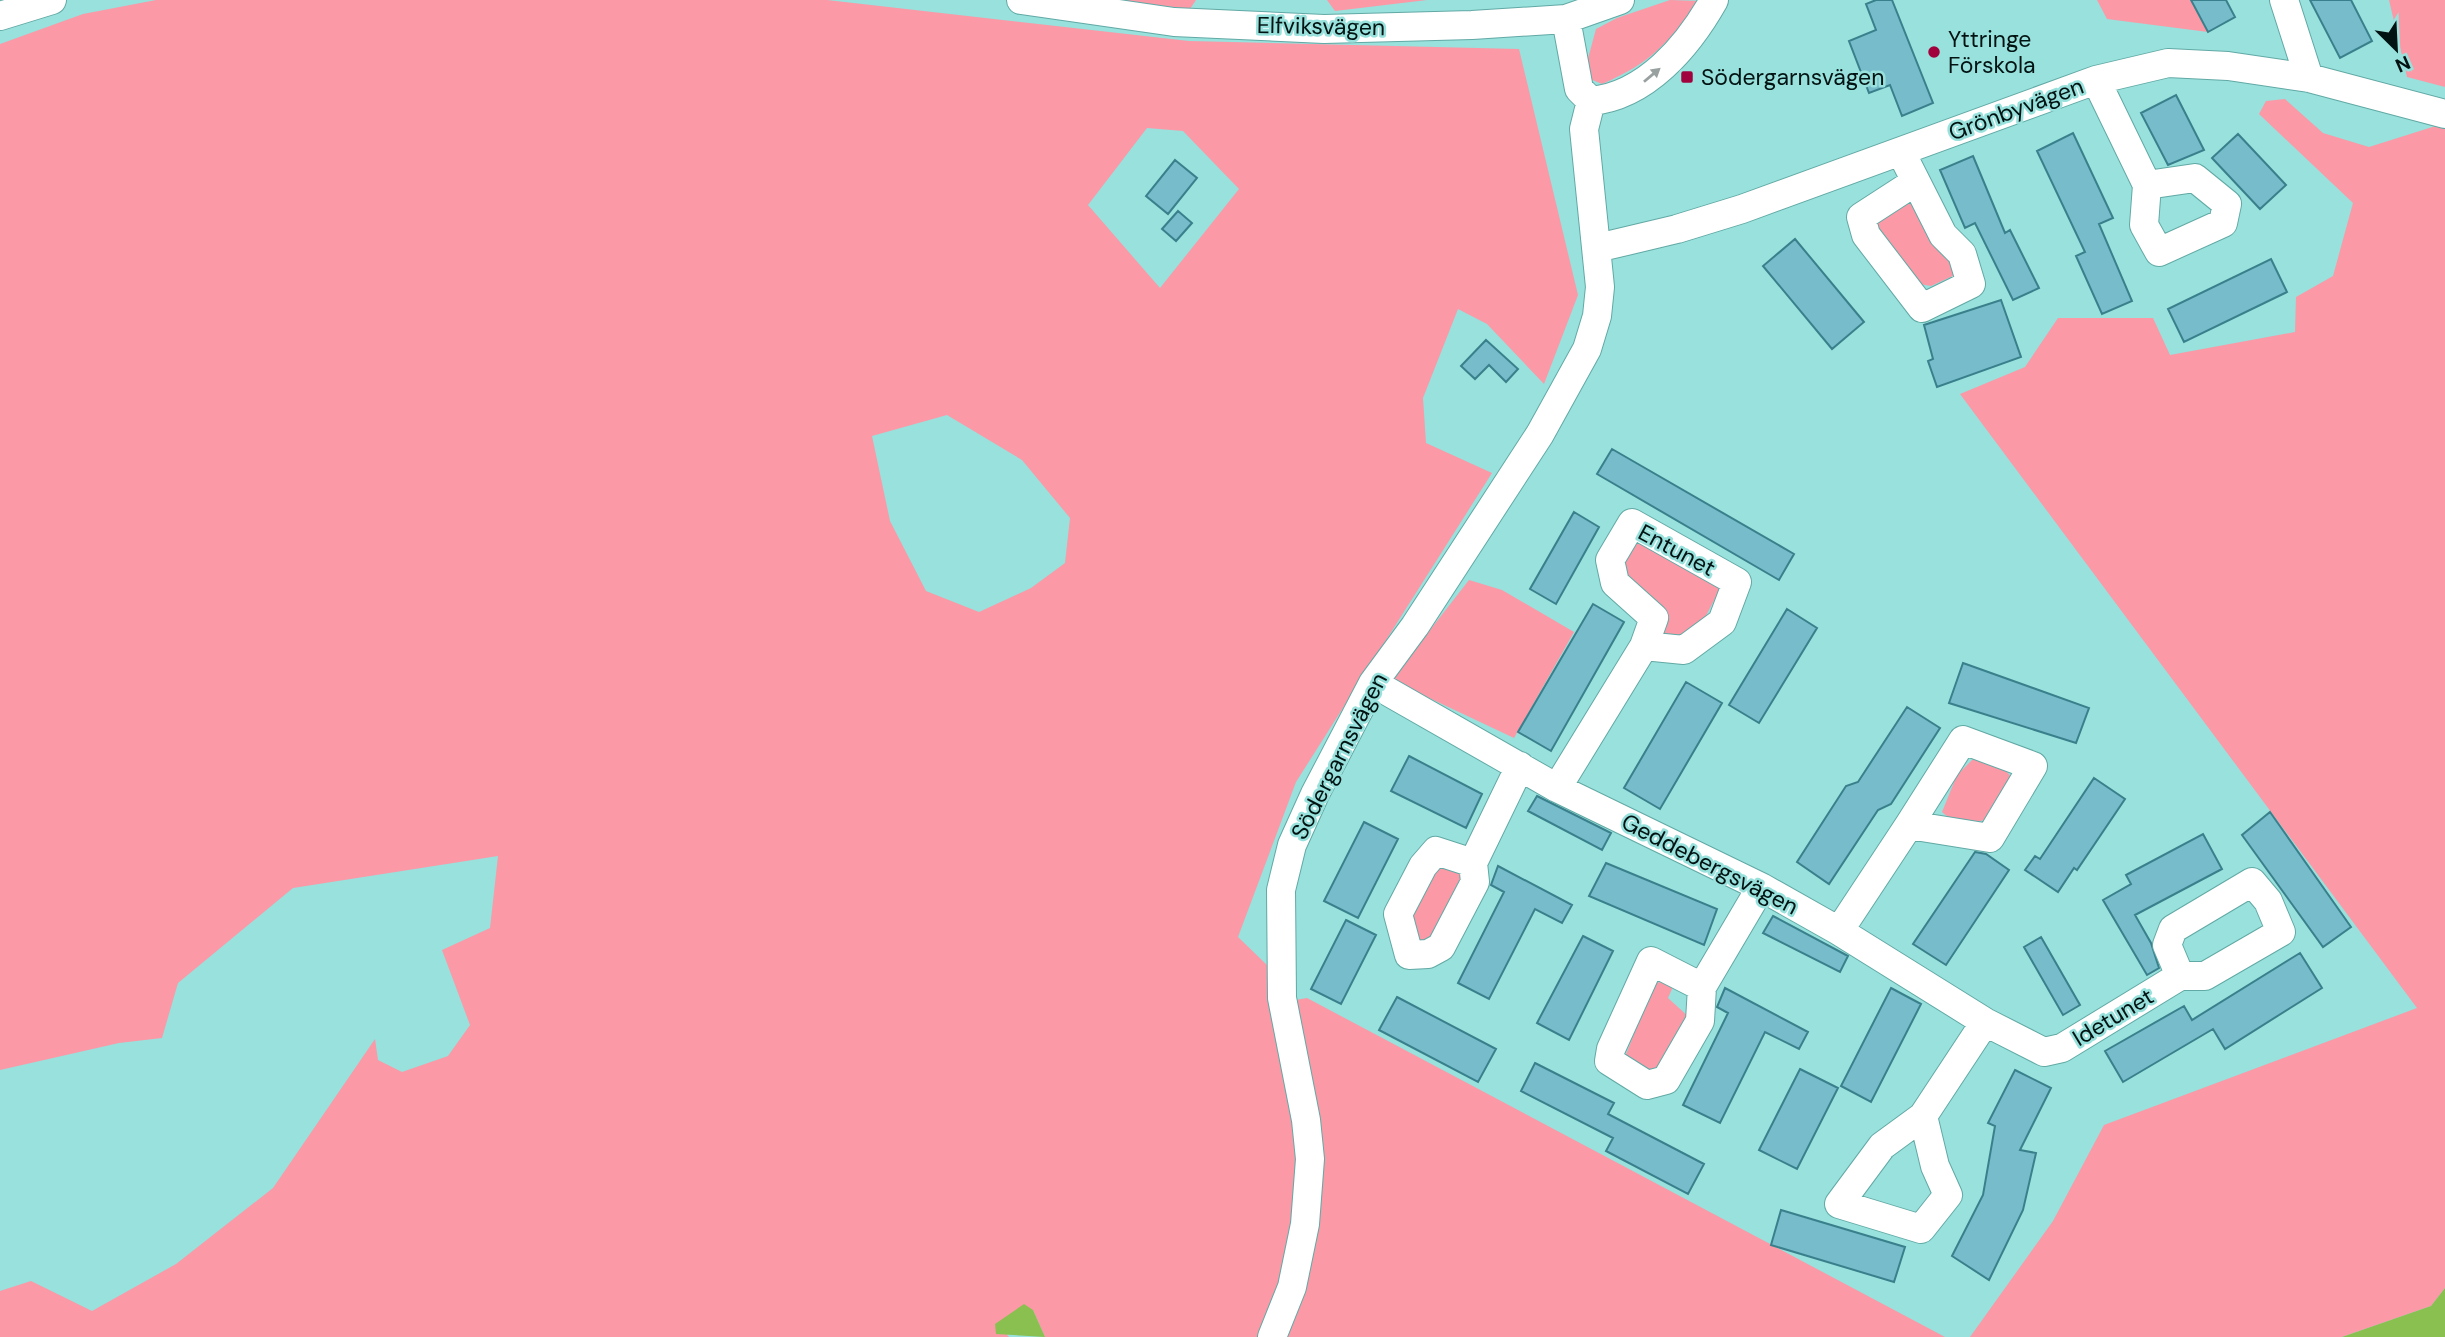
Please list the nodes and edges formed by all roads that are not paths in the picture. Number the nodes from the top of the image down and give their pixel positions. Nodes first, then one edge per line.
1 (52, 0) edge
2 (1021, 0) edge
3 (1620, 0) edge
4 (1714, 0) edge
5 (2284, 0) edge
6 (0, 16) edge
7 (1566, 19) junction
8 (2309, 78) junction
9 (2096, 80) junction
10 (1591, 101) junction
11 (2445, 114) edge
12 (1901, 152) junction
13 (1915, 182) dead end
14 (2147, 185) dead end
15 (1597, 247) junction
16 (1644, 646) junction
17 (1373, 683) junction
18 (1520, 766) junction
19 (1557, 788) junction
20 (1909, 825) dead end
21 (1473, 863) dead end
22 (1761, 887) junction
23 (1839, 931) junction
24 (2180, 976) dead end
25 (1702, 987) dead end
26 (1985, 1022) junction
27 (2043, 1052) joint
28 (1923, 1116) dead end
29 (1272, 1337) edge

1 - 6 street
2 - 7 street, Elfviksvägen
3 - 7 street, Elfviksvägen
10 -> 4 street
5 - 8 street
7 - 10 street
8 - 9 street, Grönbyvägen
8 - 11 street, Grönbyvägen
9 - 12 street, Grönbyvägen
9 - 14 street
10 - 15 street, Södergarnsvägen
12 - 13 street
12 - 15 street, Grönbyvägen
15 - 17 street, Södergarnsvägen
16 - 16 street, Entunet
16 - 19 street, Entunet
17 - 18 street, Geddebergsvägen
17 - 29 street, Södergarnsvägen
18 - 19 street, Geddebergsvägen
18 - 21 street
19 - 22 street, Geddebergsvägen
20 - 23 street
22 - 23 street, Geddebergsvägen
22 - 25 street
23 - 26 street, Geddebergsvägen
24 - 27 street, Idetunet
26 - 27 street, Geddebergsvägen
26 - 28 street

